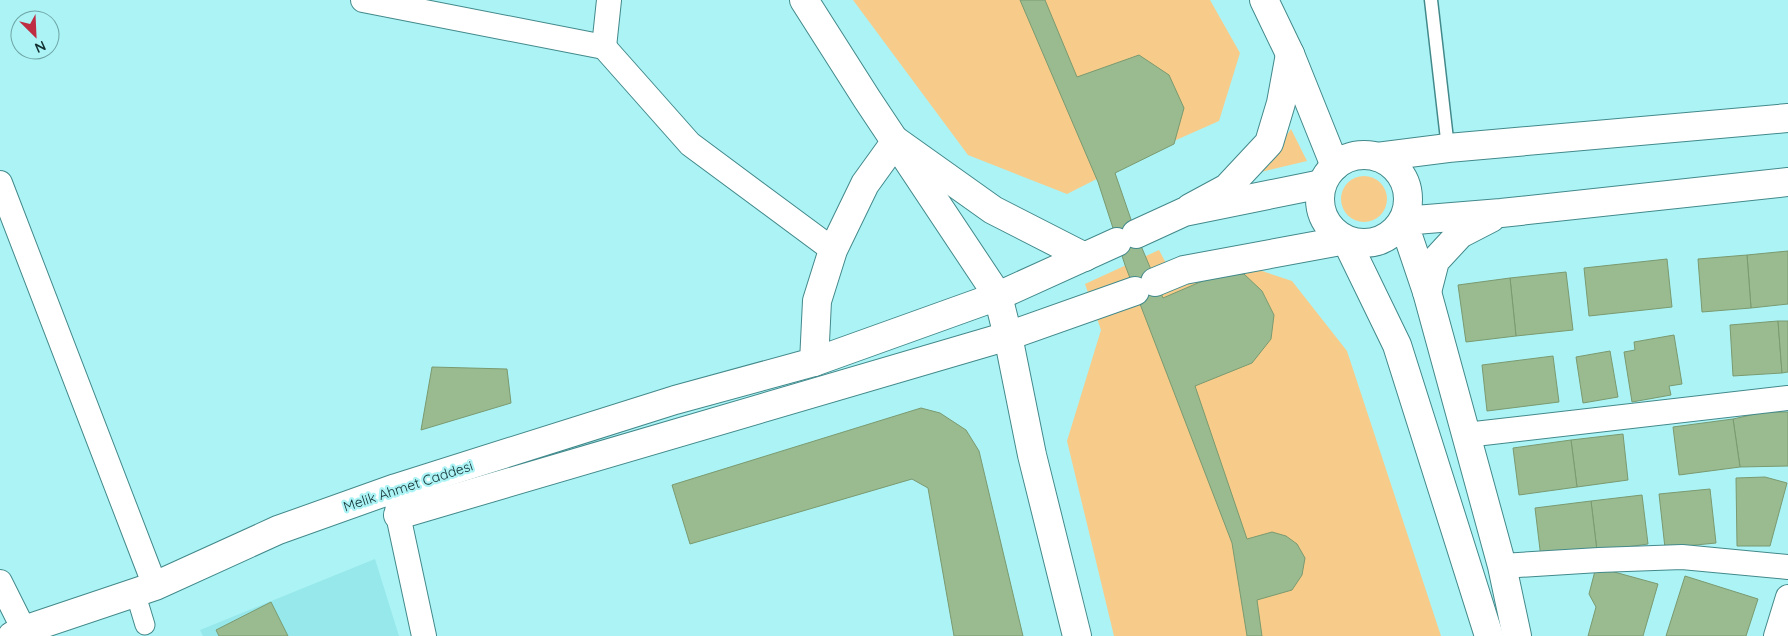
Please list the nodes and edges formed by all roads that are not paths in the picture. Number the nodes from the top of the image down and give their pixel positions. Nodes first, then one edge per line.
1 (363, 0) edge
2 (609, 0) edge
3 (804, 0) edge
4 (1264, 0) edge
5 (1431, 0) edge
6 (456, 9) edge
7 (604, 47) junction
8 (1290, 54) junction
9 (1788, 118) edge
10 (896, 141) junction
11 (1448, 148) junction
12 (1377, 157) junction
13 (1328, 175) junction
14 (1788, 182) edge
15 (0, 183) edge
16 (1184, 212) junction
17 (1501, 213) junction
18 (1403, 221) junction
19 (1346, 240) junction
20 (832, 250) junction
21 (1085, 257) junction
22 (1428, 292) junction
23 (998, 296) junction
24 (1008, 336) junction
25 (814, 362) junction
26 (1788, 398) edge
27 (1466, 435) junction
28 (396, 488) junction
29 (398, 516) junction
30 (1502, 566) junction
31 (1788, 567) edge
32 (0, 582) edge
33 (145, 589) junction
34 (1788, 597) edge
35 (145, 625) dead end
36 (18, 633) edge
37 (424, 636) edge
38 (1077, 636) edge
39 (1489, 636) edge
40 (1517, 636) edge
41 (1776, 636) edge

1 - 6 street
2 - 7 street
3 - 10 main road
4 - 8 main road
5 - 11 lane
6 - 7 street
7 - 20 street
8 - 13 main road
8 - 16 main road
9 - 11 main road
10 - 20 main road
10 - 21 main road
10 - 23 main road
11 - 12 main road
12 - 13 main road
12 - 18 main road
13 - 16 main road
13 - 19 main road
14 - 17 main road
15 - 33 street
16 - 21 main road, Melik Ahmet Caddesi
17 - 18 main road
17 - 22 main road
18 - 19 main road
18 - 22 main road
19 - 24 main road
19 - 39 main road
20 - 25 main road
21 - 23 main road, Melik Ahmet Caddesi
22 - 27 main road
23 - 24 main road
23 - 25 main road, Melik Ahmet Caddesi
24 - 29 main road
24 - 38 main road
25 - 28 main road, Melik Ahmet Caddesi
26 - 27 street
27 - 30 main road
28 - 29 street
28 - 33 main road, Melik Ahmet Caddesi
29 - 37 street
30 - 31 street
30 - 40 main road
32 - 36 street
33 - 35 street
33 - 36 main road, Melik Ahmet Caddesi
34 - 41 street

